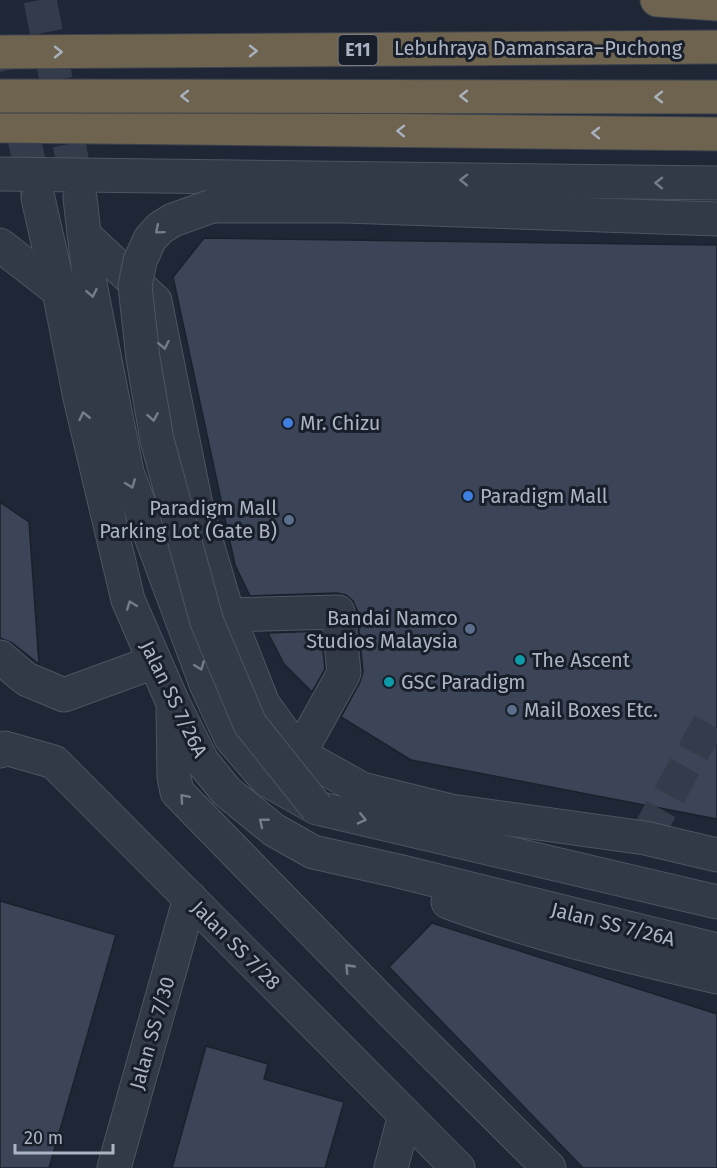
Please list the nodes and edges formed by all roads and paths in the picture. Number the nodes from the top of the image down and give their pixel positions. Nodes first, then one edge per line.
1 (657, 0) edge
2 (717, 4) edge
3 (717, 47) edge
4 (0, 52) edge
5 (0, 96) edge
6 (717, 97) edge
7 (0, 126) edge
8 (717, 134) edge
9 (0, 174) edge
10 (407, 180) junction
11 (717, 183) edge
12 (38, 198) tunnel mouth
13 (80, 198) tunnel mouth
14 (212, 206) junction
15 (717, 219) edge
16 (84, 235) junction
17 (48, 241) junction
18 (0, 245) edge
19 (59, 291) junction
20 (228, 615) junction
21 (0, 657) edge
22 (154, 662) junction
23 (173, 704) junction
24 (0, 751) edge
25 (299, 754) junction
26 (317, 808) junction
27 (645, 838) junction
28 (717, 855) edge
29 (398, 871) junction
30 (633, 882) junction
31 (190, 898) junction
32 (717, 902) edge
33 (717, 950) edge
34 (717, 976) edge
35 (405, 1115) junction
36 (114, 1168) edge
37 (391, 1168) edge
38 (458, 1168) edge
39 (549, 1168) edge

1 - 2 highway
4 -> 3 highway, Lebuhraya Damansara–Puchong / E11, bridge
6 -> 5 highway, bridge
8 -> 7 highway
9 - 10 street
11 -> 10 street
10 - 14 street
12 - 17 street, Jalan SS 7/26A
13 - 16 street, Jalan SS 7/26A
14 - 15 street
14 -> 26 street, bridge
16 - 17 street
16 -> 20 street
16 -> 26 street, Jalan SS 7/26A
17 - 19 street, Jalan SS 7/26A
18 - 19 street
22 -> 19 street, Jalan SS 7/26A
20 - 25 street
20 - 25 street
21 - 22 street
22 - 23 street, Jalan SS 7/26A
29 -> 23 street, Jalan SS 7/26A
39 -> 23 street
24 - 31 street, Jalan SS 7/28
25 - 27 street
26 -> 30 street, Jalan SS 7/26A
27 - 28 street
27 - 30 street
29 - 33 street, Jalan SS 7/26A
29 - 34 street
30 - 32 street, Jalan SS 7/26A
31 - 35 street, Jalan SS 7/28
31 - 36 street, Jalan SS 7/30
35 - 37 street
35 - 38 street, Jalan SS 7/28

